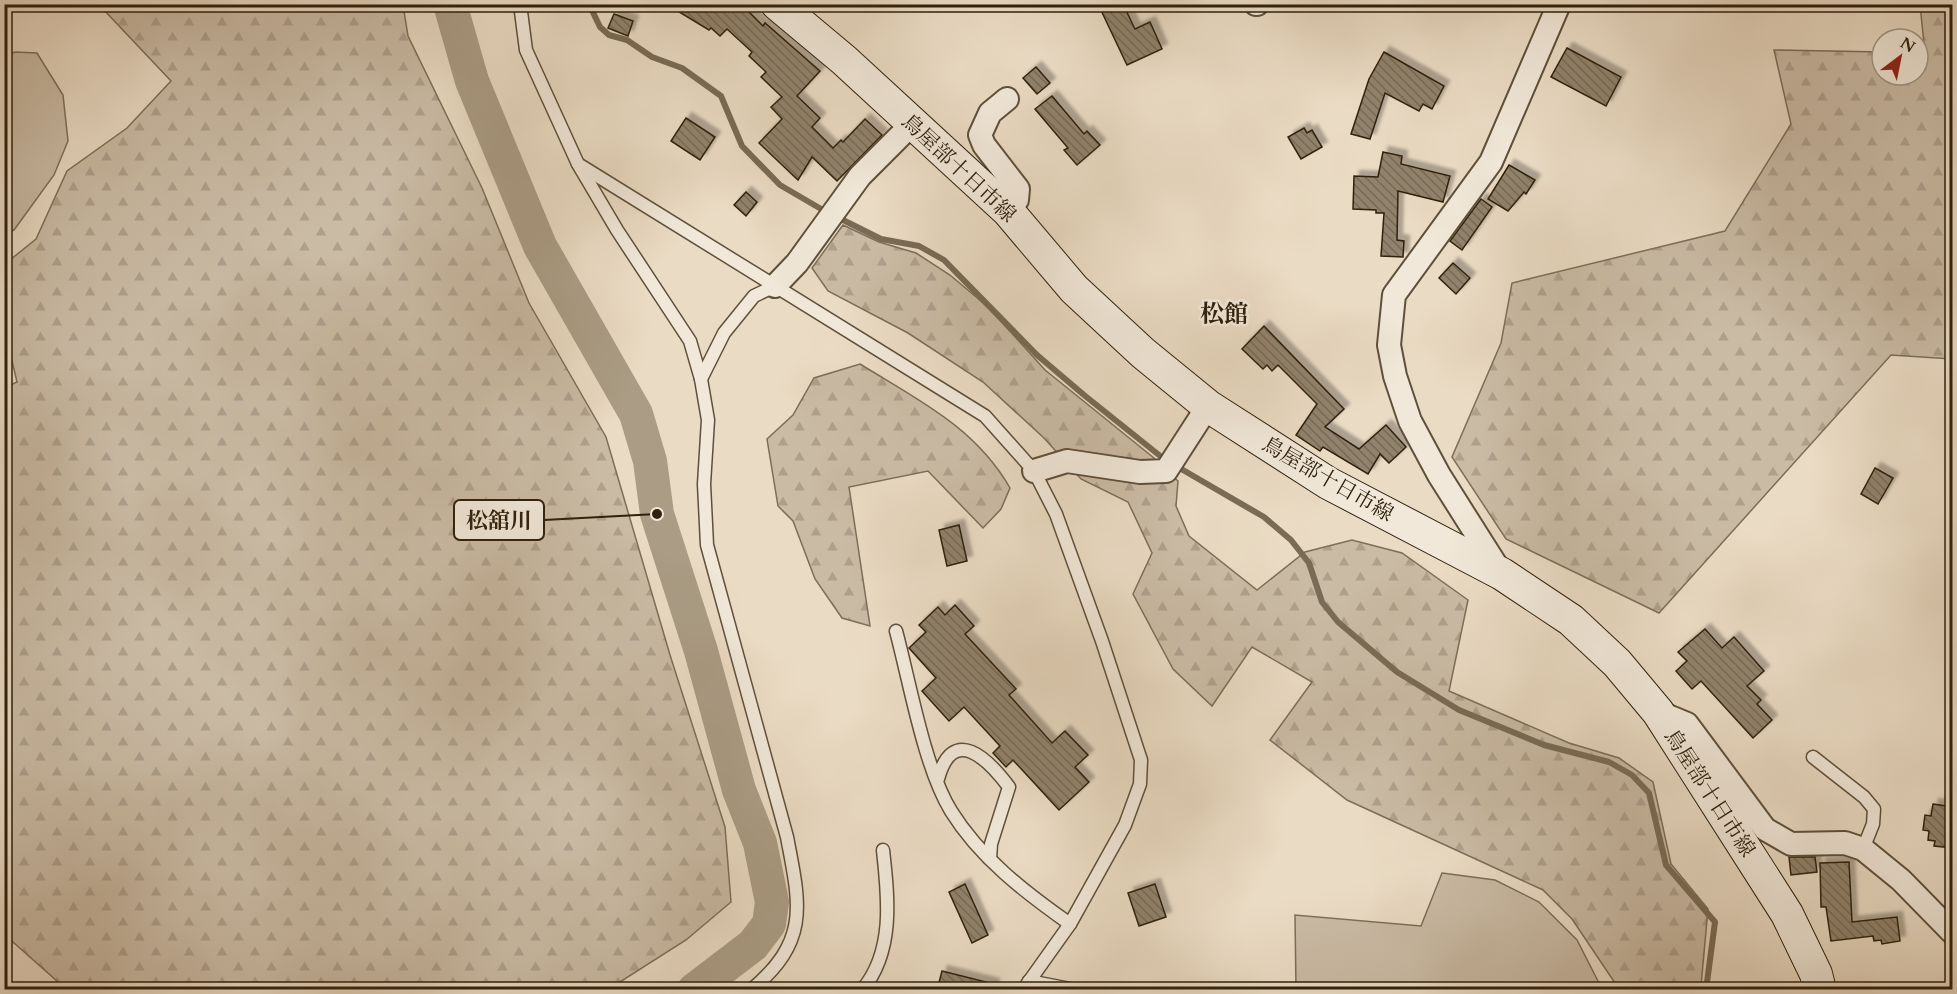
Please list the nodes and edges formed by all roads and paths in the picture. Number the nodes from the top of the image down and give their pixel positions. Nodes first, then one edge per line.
1 (520, 4) edge
2 (777, 4) edge
3 (1559, 4) edge
4 (1007, 99) dead end
5 (913, 123) junction
6 (578, 164) junction
7 (1008, 211) junction
8 (775, 286) junction
9 (701, 379) junction
10 (1208, 406) junction
11 (1034, 471) junction
12 (1502, 574) junction
13 (896, 632) dead end
14 (1658, 712) junction
15 (1813, 757) dead end
16 (938, 779) junction
17 (1863, 849) junction
18 (883, 850) dead end
19 (990, 859) junction
20 (1070, 924) junction
21 (1953, 932) edge
22 (1026, 985) edge
23 (751, 990) edge
24 (862, 990) edge
25 (1075, 990) edge
26 (1820, 990) edge

1 - 6 lane
2 - 5 main road, 鳥屋部十日市線
3 - 12 street
4 - 7 street
5 - 7 main road, 鳥屋部十日市線
5 - 8 street
6 - 8 lane
6 - 9 lane
7 - 10 main road, 鳥屋部十日市線
8 - 9 lane
8 - 11 lane
9 - 23 lane
10 - 11 street
10 - 12 main road, 鳥屋部十日市線
11 - 20 lane
12 - 14 main road, 鳥屋部十日市線
13 - 16 lane
14 - 17 street
14 - 26 main road, 鳥屋部十日市線
15 - 17 lane
16 - 19 lane
16 - 19 lane
17 - 21 street
18 - 24 lane
19 - 20 lane
20 - 22 lane
22 - 25 lane

